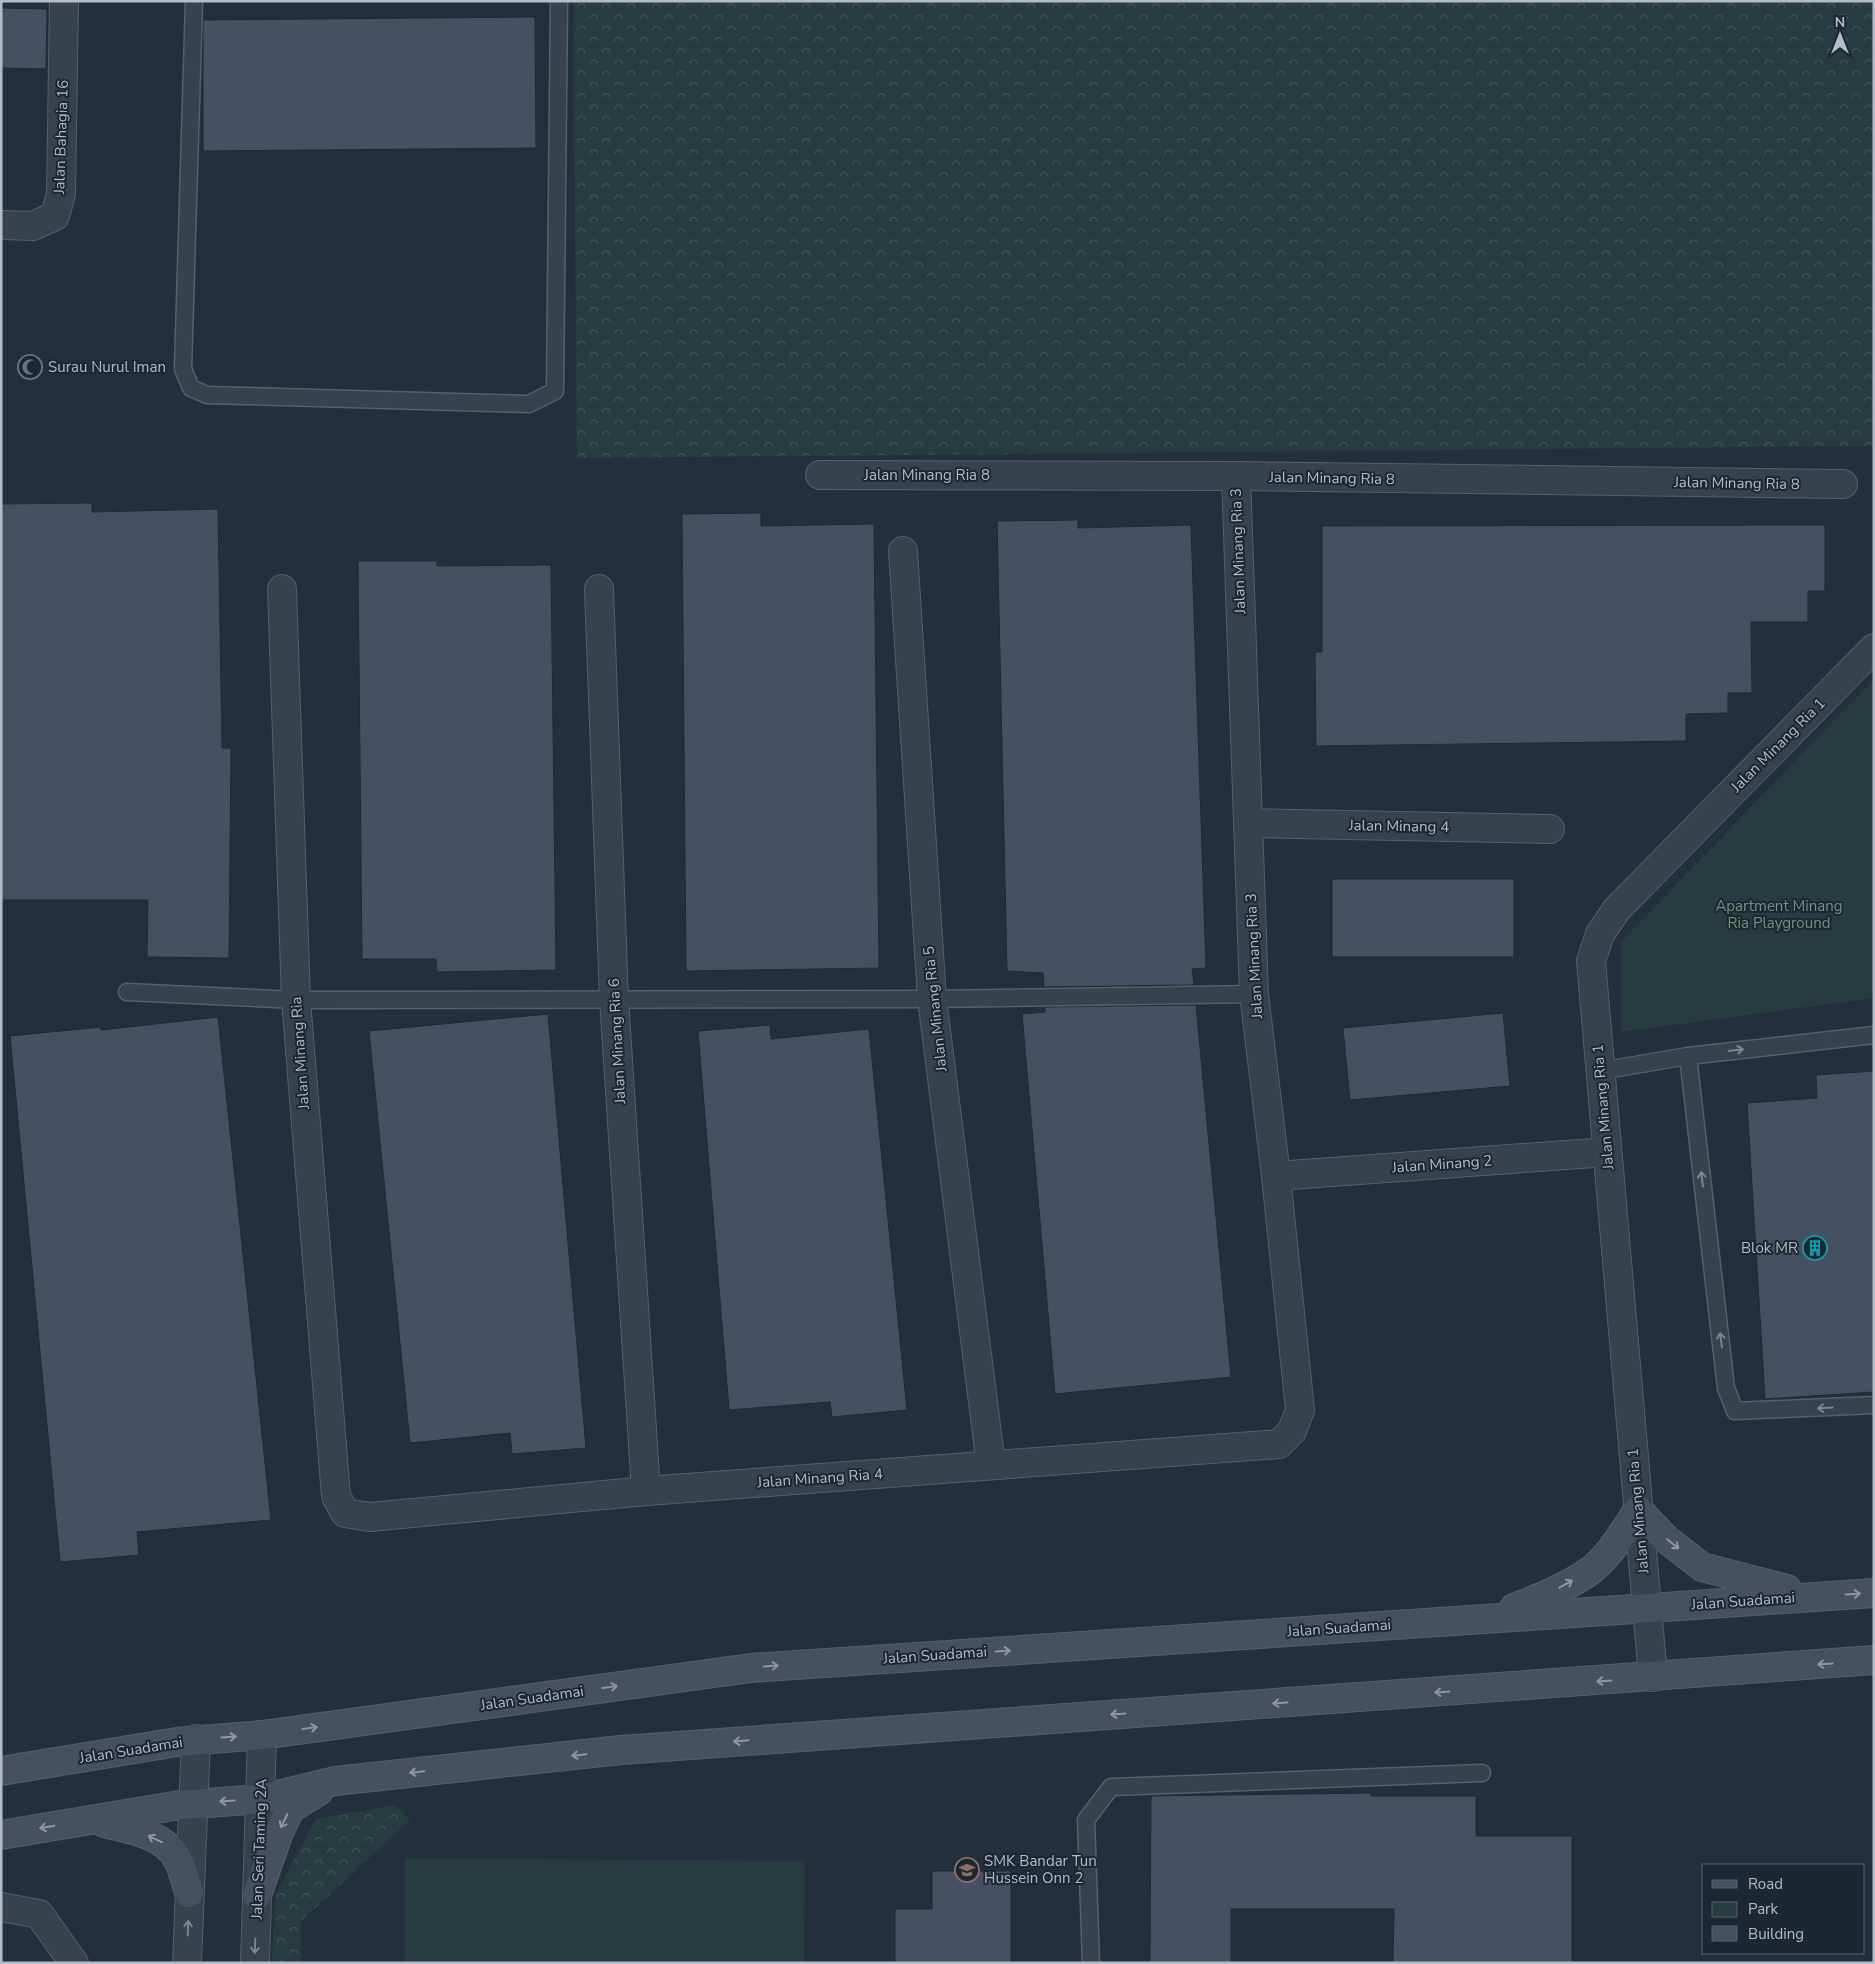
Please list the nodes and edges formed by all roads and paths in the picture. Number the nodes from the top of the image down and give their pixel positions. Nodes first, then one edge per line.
1 (64, 1) edge
2 (194, 1) edge
3 (559, 1) edge
4 (1, 225) edge
5 (820, 475) dead end
6 (1236, 476) junction
7 (1843, 484) dead end
8 (903, 551) dead end
9 (282, 589) dead end
10 (599, 589) dead end
11 (1874, 648) edge
12 (1248, 823) junction
13 (1550, 829) dead end
14 (127, 992) dead end
15 (1254, 994) junction
16 (614, 999) junction
17 (296, 1000) junction
18 (932, 1000) junction
19 (1874, 1035) edge
20 (1688, 1056) junction
21 (1600, 1071) junction
22 (1607, 1152) junction
23 (1276, 1176) junction
24 (1874, 1405) edge
25 (1292, 1431) joint
26 (991, 1465) junction
27 (646, 1491) junction
28 (1638, 1510) junction
29 (345, 1513) joint
30 (1874, 1593) edge
31 (1818, 1596) junction
32 (1647, 1607) junction
33 (1489, 1618) junction
34 (1874, 1660) edge
35 (1653, 1677) junction
36 (262, 1735) junction
37 (196, 1739) junction
38 (1, 1771) edge
39 (1482, 1773) dead end
40 (335, 1781) junction
41 (261, 1799) junction
42 (194, 1803) junction
43 (93, 1820) junction
44 (1, 1835) edge
45 (189, 1893) junction
46 (257, 1895) junction
47 (1, 1907) edge
48 (74, 1963) edge
49 (187, 1963) edge
50 (254, 1963) edge
51 (1091, 1963) edge

1 - 4 street, Jalan Bahagia 16
2 - 3 lane
5 - 6 street, Jalan Minang Ria 8
6 - 7 street, Jalan Minang Ria 8
6 - 12 street, Jalan Minang Ria 3
8 - 18 street, Jalan Minang Ria 5
9 - 17 street, Jalan Minang Ria
10 - 16 street, Jalan Minang Ria 6
11 - 21 street, Jalan Minang Ria 1
12 - 13 street, Jalan Minang 4
12 - 15 street, Jalan Minang Ria 3
14 - 17 lane
15 - 18 lane
15 - 23 street, Jalan Minang Ria 3
16 - 17 lane
16 - 18 lane
16 - 27 street, Jalan Minang Ria 6
17 - 29 street, Jalan Minang Ria
18 - 26 street, Jalan Minang Ria 5
20 -> 19 lane
20 - 21 lane
24 -> 20 lane
21 - 22 street, Jalan Minang Ria 1
22 - 23 street, Jalan Minang 2
22 - 28 street, Jalan Minang Ria 1
23 - 25 street, Jalan Minang Ria 3
25 - 26 street, Jalan Minang Ria 4
26 - 27 street, Jalan Minang Ria 4
27 - 29 street, Jalan Minang Ria 4
28 -> 31 main road
28 - 32 street, Jalan Minang Ria 1
33 -> 28 main road
31 -> 30 main road, Jalan Suadamai
31 - 32 main road, Jalan Suadamai
32 - 33 main road, Jalan Suadamai
32 - 35 street, Jalan Minang Ria 1
36 -> 33 main road, Jalan Suadamai
34 -> 35 main road
35 -> 40 main road
37 -> 36 main road, Jalan Suadamai
36 - 41 street, Jalan Seri Taming 2A
37 - 38 main road, Jalan Suadamai
37 - 42 street
39 - 51 lane
40 - 41 main road
40 -> 46 main road
41 -> 42 main road
41 - 46 street, Jalan Seri Taming 2A
42 - 43 main road
42 - 45 street
43 -> 44 main road
45 -> 43 main road
49 -> 45 street
46 -> 50 street, Jalan Seri Taming 2A
47 - 48 street

